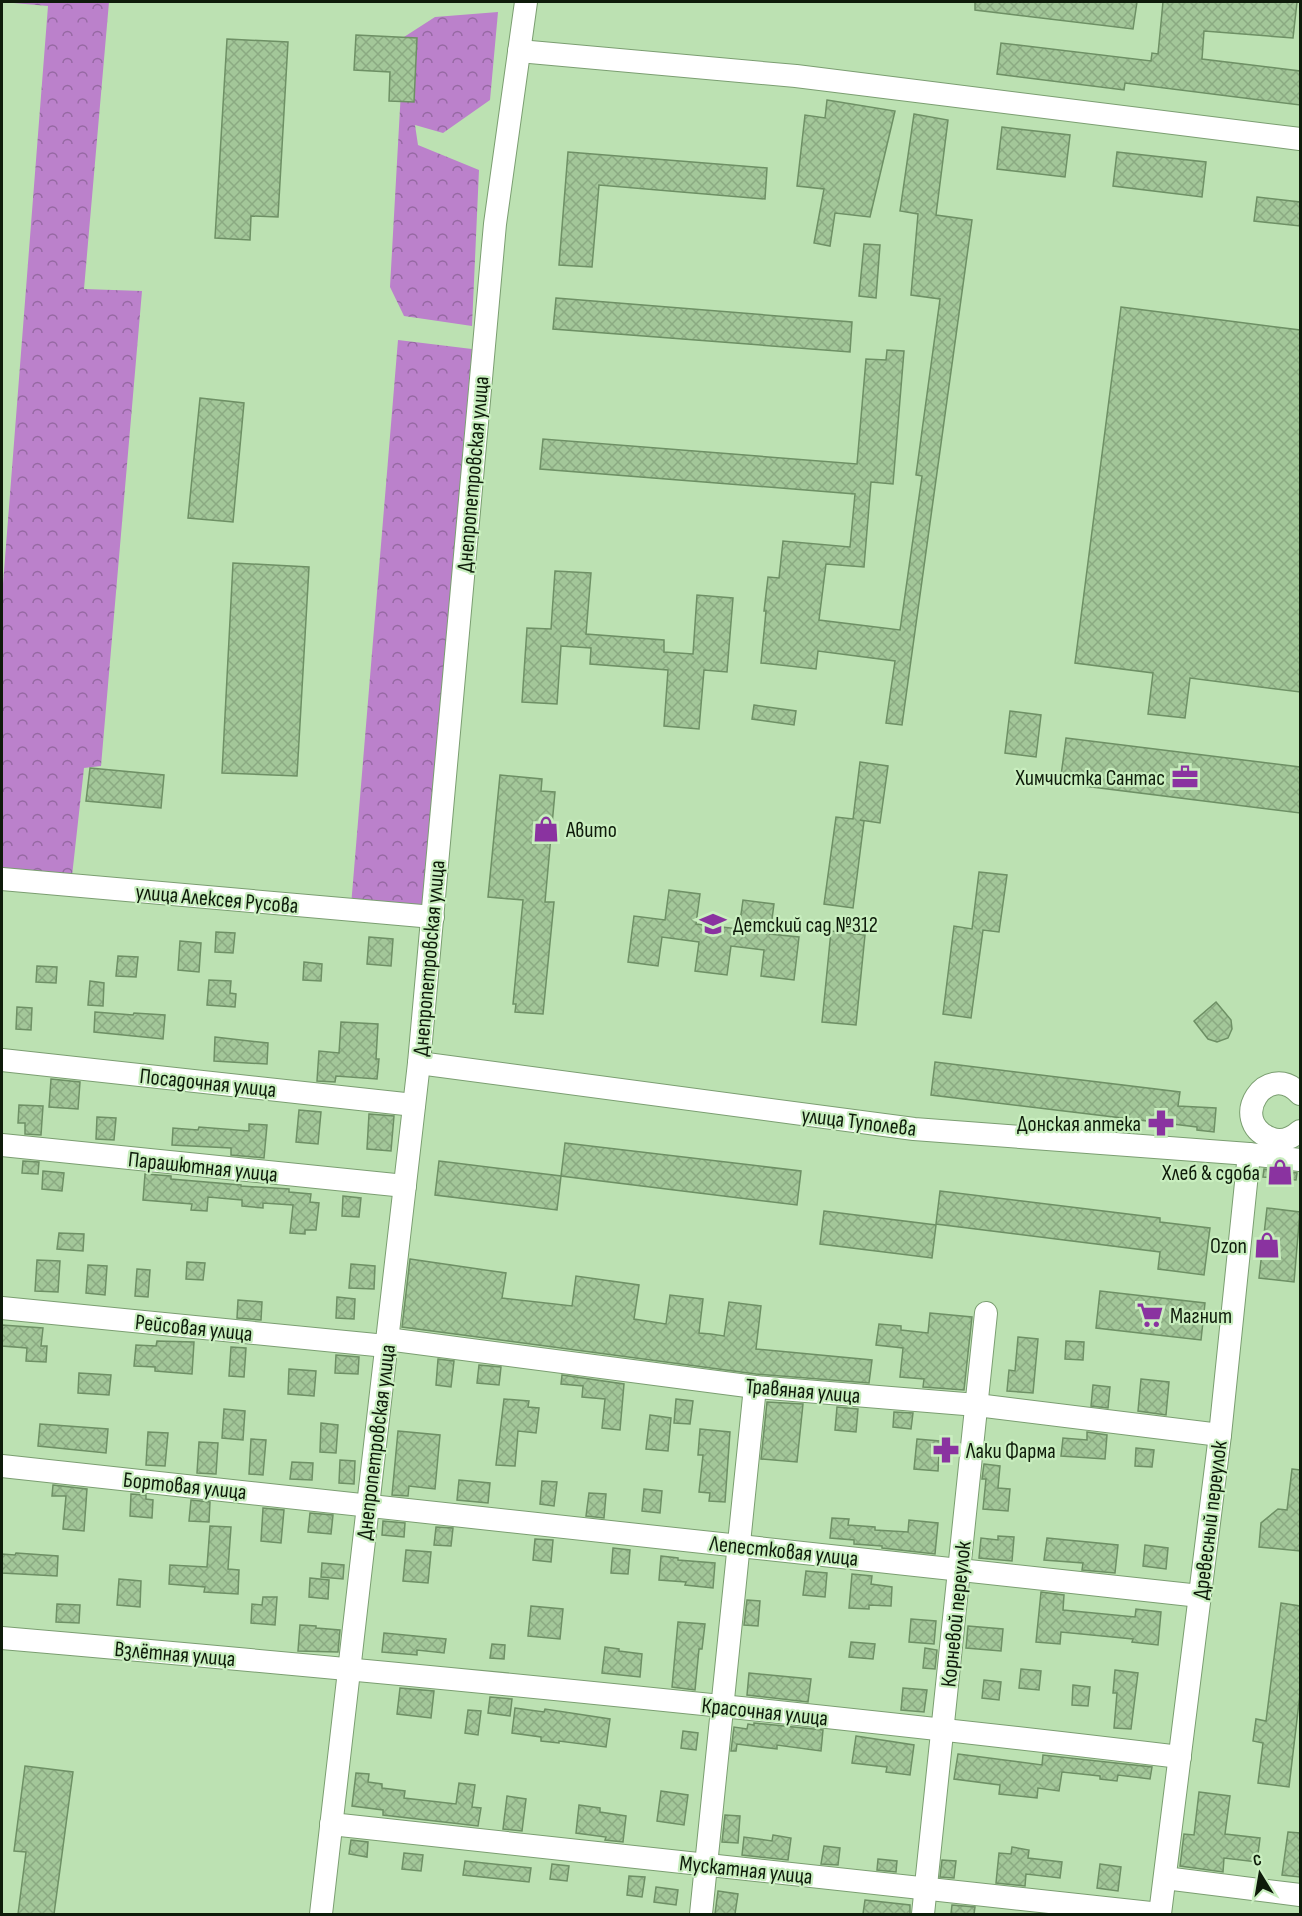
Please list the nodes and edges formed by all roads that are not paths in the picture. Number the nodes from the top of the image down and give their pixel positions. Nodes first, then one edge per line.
1 (526, 2) edge
2 (519, 51) junction
3 (1300, 139) edge
4 (2, 879) edge
5 (433, 916) junction
6 (2, 1060) edge
7 (419, 1064) junction
8 (1300, 1094) edge
9 (414, 1105) junction
10 (1300, 1131) edge
11 (1275, 1140) junction
12 (2, 1145) edge
13 (1249, 1154) junction
14 (1300, 1160) edge
15 (405, 1186) junction
16 (2, 1308) edge
17 (987, 1313) dead end
18 (387, 1343) junction
19 (755, 1386) junction
20 (977, 1405) junction
21 (1220, 1435) junction
22 (2, 1466) edge
23 (368, 1504) junction
24 (739, 1546) junction
25 (960, 1569) junction
26 (1200, 1596) junction
27 (2, 1638) edge
28 (349, 1668) junction
29 (722, 1706) junction
30 (943, 1729) junction
31 (1180, 1757) junction
32 (331, 1824) junction
33 (705, 1865) junction
34 (1165, 1878) junction
35 (926, 1888) junction
36 (1300, 1895) edge
37 (321, 1914) edge
38 (701, 1914) edge
39 (923, 1914) edge
40 (1160, 1914) edge

1 - 2 street, Днепропетровская улица
2 - 3 street
2 - 5 street, Днепропетровская улица
4 - 5 street, улица Алексея Русова
5 - 7 street, Днепропетровская улица
6 - 9 street, Посадочная улица
7 - 9 street, Днепропетровская улица
7 - 13 street, улица Туполева
8 - 11 street
9 - 15 street, Днепропетровская улица
10 - 11 street
11 - 13 street
12 - 15 street, Парашютная улица
13 - 14 street, улица Туполева
13 - 21 street, Древесный переулок
15 - 18 street, Днепропетровская улица
16 - 18 street, Рейсовая улица
17 - 20 street, Корневой переулок
18 - 19 street, Травяная улица
18 - 23 street, Днепропетровская улица
19 - 20 street, Травяная улица
19 - 24 street
20 - 21 street, Травяная улица
20 - 25 street, Корневой переулок
21 - 26 street, Древесный переулок
22 - 23 street, Бортовая улица
23 - 24 street, Лепестковая улица
23 - 28 street, Днепропетровская улица
24 - 25 street, Лепестковая улица
24 - 29 street
25 - 26 street, Лепестковая улица
25 - 30 street, Корневой переулок
26 - 31 street, Древесный переулок
27 - 28 street, Взлётная улица
28 - 29 street, Красочная улица
28 - 32 street, Днепропетровская улица
29 - 30 street, Красочная улица
29 - 33 street
30 - 31 street, Красочная улица
30 - 35 street, Корневой переулок
31 - 34 street, Древесный переулок
32 - 33 street, Мускатная улица
32 - 37 street, Днепропетровская улица
33 - 35 street, Мускатная улица
33 - 38 street
34 - 36 street
34 - 40 street, Древесный переулок
35 - 39 street, Корневой переулок
35 - 40 street, Мускатная улица

